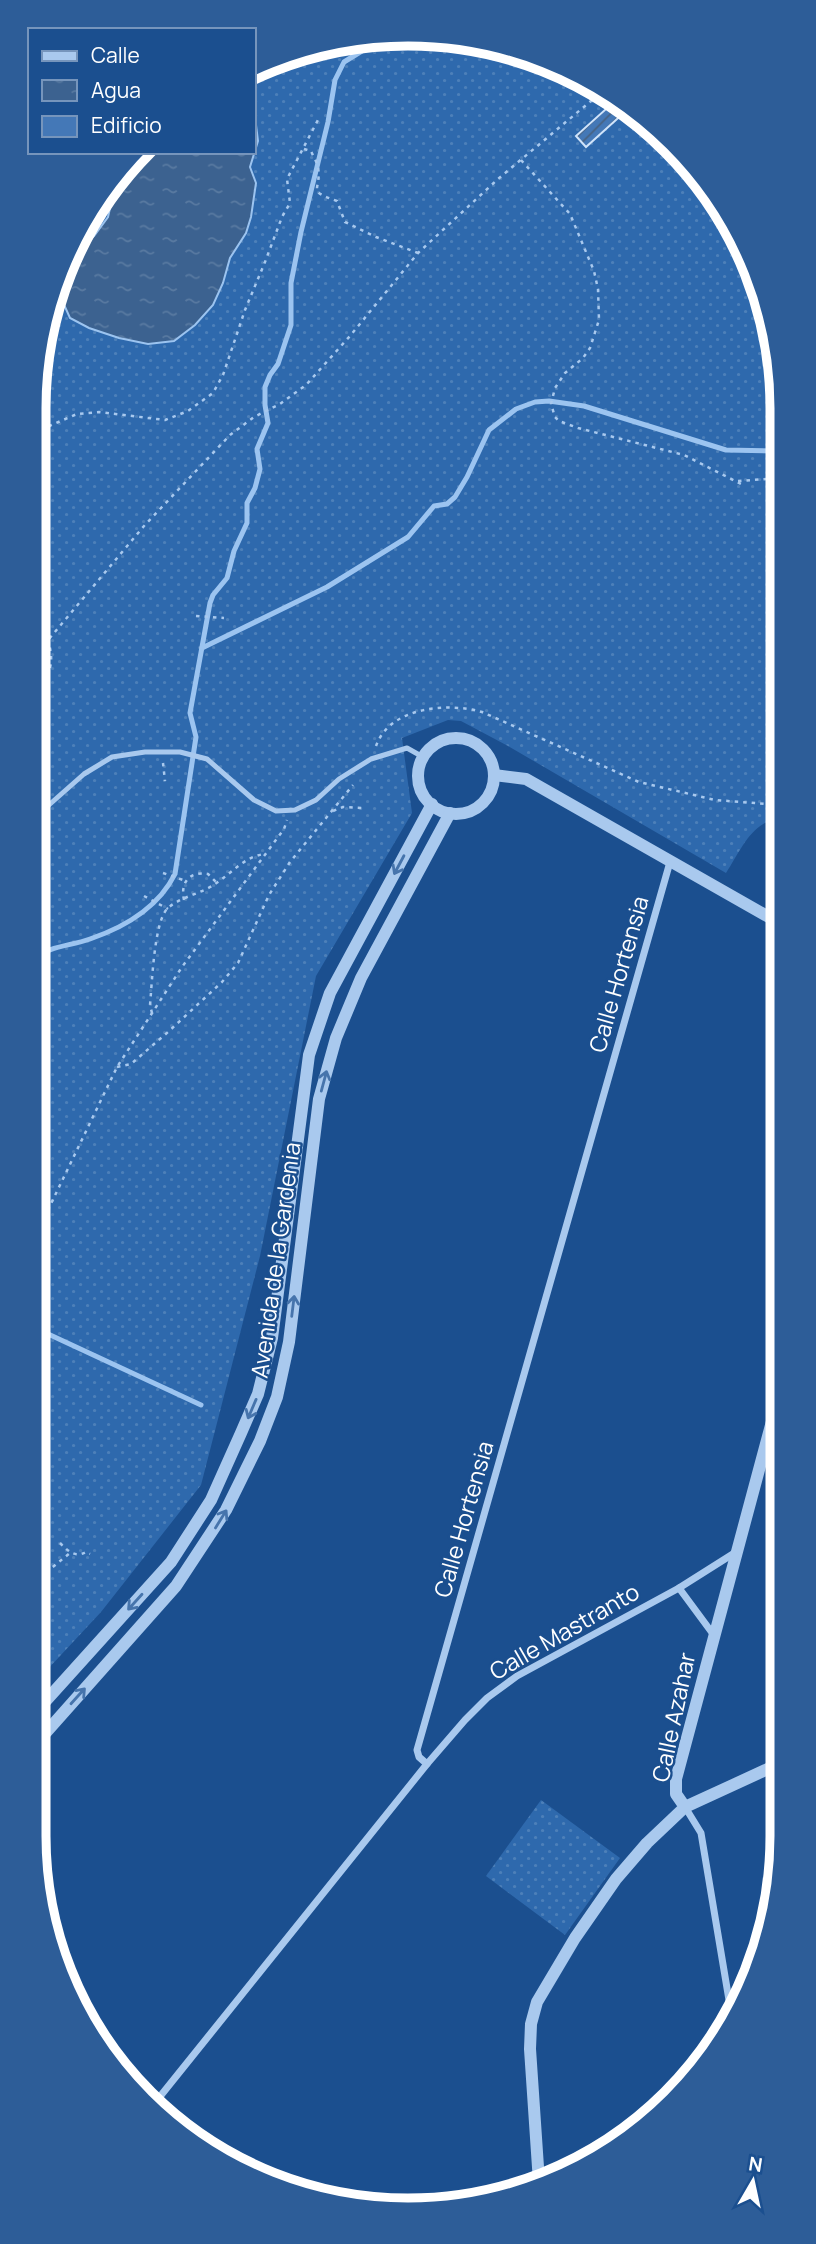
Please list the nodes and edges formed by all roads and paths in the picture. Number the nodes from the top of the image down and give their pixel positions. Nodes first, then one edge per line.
1 (595, 98) edge
2 (320, 116) dead end
3 (304, 149) junction
4 (521, 160) junction
5 (418, 253) junction
6 (46, 427) edge
7 (770, 479) edge
8 (736, 481) junction
9 (743, 485) dead end
10 (196, 616) dead end
11 (224, 618) dead end
12 (48, 641) junction
13 (46, 643) edge
14 (46, 680) edge
15 (162, 751) junction
16 (423, 757) junction
17 (494, 775) junction
18 (165, 780) dead end
19 (432, 804) junction
20 (46, 808) edge
21 (363, 808) dead end
22 (288, 810) junction
23 (333, 811) dead end
24 (450, 813) junction
25 (265, 854) junction
26 (670, 862) junction
27 (163, 873) dead end
28 (184, 880) junction
29 (217, 883) junction
30 (144, 896) dead end
31 (184, 900) junction
32 (166, 907) junction
33 (770, 919) edge
34 (152, 1013) junction
35 (46, 1214) edge
36 (770, 1429) edge
37 (60, 1543) dead end
38 (737, 1551) junction
39 (70, 1553) junction
40 (90, 1554) dead end
41 (46, 1572) edge
42 (679, 1588) junction
43 (46, 1589) edge
44 (48, 1591) dead end
45 (713, 1634) junction
46 (46, 1701) edge
47 (46, 1732) edge
48 (427, 1764) junction
49 (770, 1768) edge
50 (685, 1807) junction
51 (729, 2003) edge
52 (158, 2098) edge
53 (538, 2174) edge

1 - 4 path
2 - 3 path
3 - 5 path
3 - 6 path
4 - 5 path
4 - 8 path
5 - 12 path
7 - 8 path
8 - 9 path
10 - 11 path
12 - 13 path
12 - 14 path
15 - 18 path
15 - 20 lane
15 - 22 lane
16 - 17 street
16 - 19 street
16 - 22 lane
17 - 24 street
17 - 26 street
19 - 24 street
19 -> 46 street, Avenida de la Gardenia
21 - 23 path
22 - 25 path
47 -> 24 street, Avenida de la Gardenia
25 - 29 path
25 - 34 path
26 - 33 street
26 - 48 street, Calle Hortensia
27 - 28 path
28 - 29 path
28 - 31 path
29 - 31 path
30 - 32 path
31 - 32 path
32 - 34 path
34 - 35 path
36 - 38 street, Calle Azahar
37 - 39 path
38 - 42 street, Calle Mastranto
38 - 45 street, Calle Azahar
39 - 40 path
39 - 41 path
42 - 45 street
42 - 48 street, Calle Mastranto
43 - 44 path
45 - 50 street, Calle Azahar
48 - 52 street
49 - 50 street
50 - 51 street
50 - 53 street, Calle Azahar

